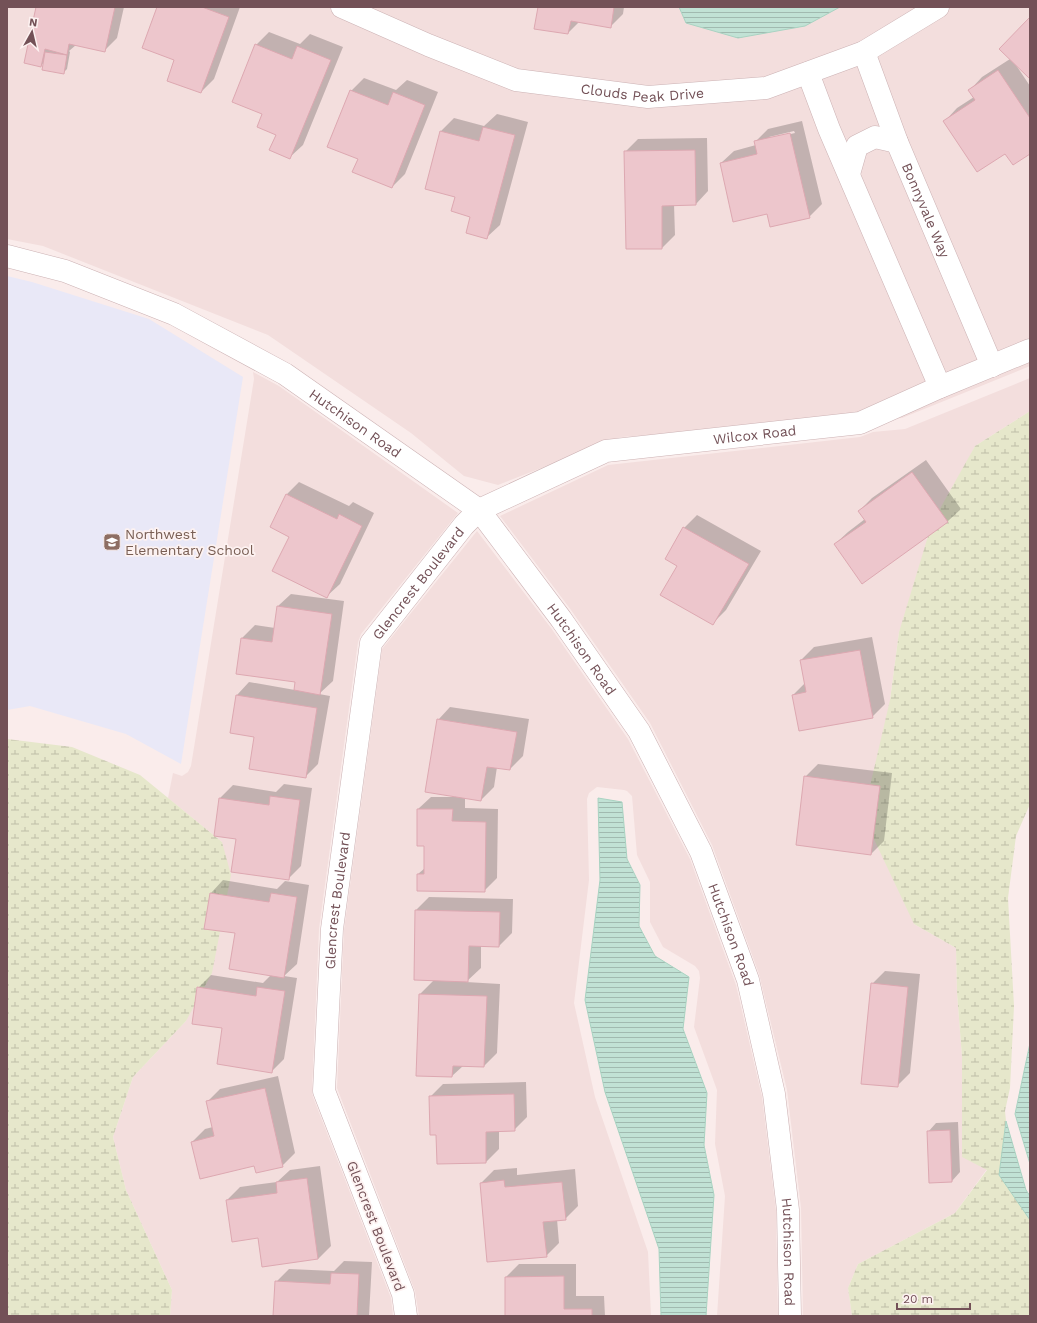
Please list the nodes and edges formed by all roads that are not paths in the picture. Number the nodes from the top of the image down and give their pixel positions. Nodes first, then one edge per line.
1 (342, 7) edge
2 (938, 7) edge
3 (864, 52) junction
4 (808, 73) junction
5 (897, 142) junction
6 (849, 174) junction
7 (7, 256) edge
8 (1030, 350) edge
9 (992, 366) junction
10 (940, 387) junction
11 (479, 510) junction
12 (406, 1316) edge
13 (790, 1316) edge

1 - 4 street, Clouds Peak Drive
2 - 3 street, Clouds Peak Drive
3 - 4 street, Clouds Peak Drive
3 - 5 street, Bonnyvale Way
4 - 6 street
5 - 6 street
5 - 9 street, Bonnyvale Way
6 - 10 street
7 - 11 street, Hutchison Road
8 - 9 street, Wilcox Road
9 - 10 street, Wilcox Road
10 - 11 street, Wilcox Road
11 - 12 street, Glencrest Boulevard
11 - 13 street, Hutchison Road

